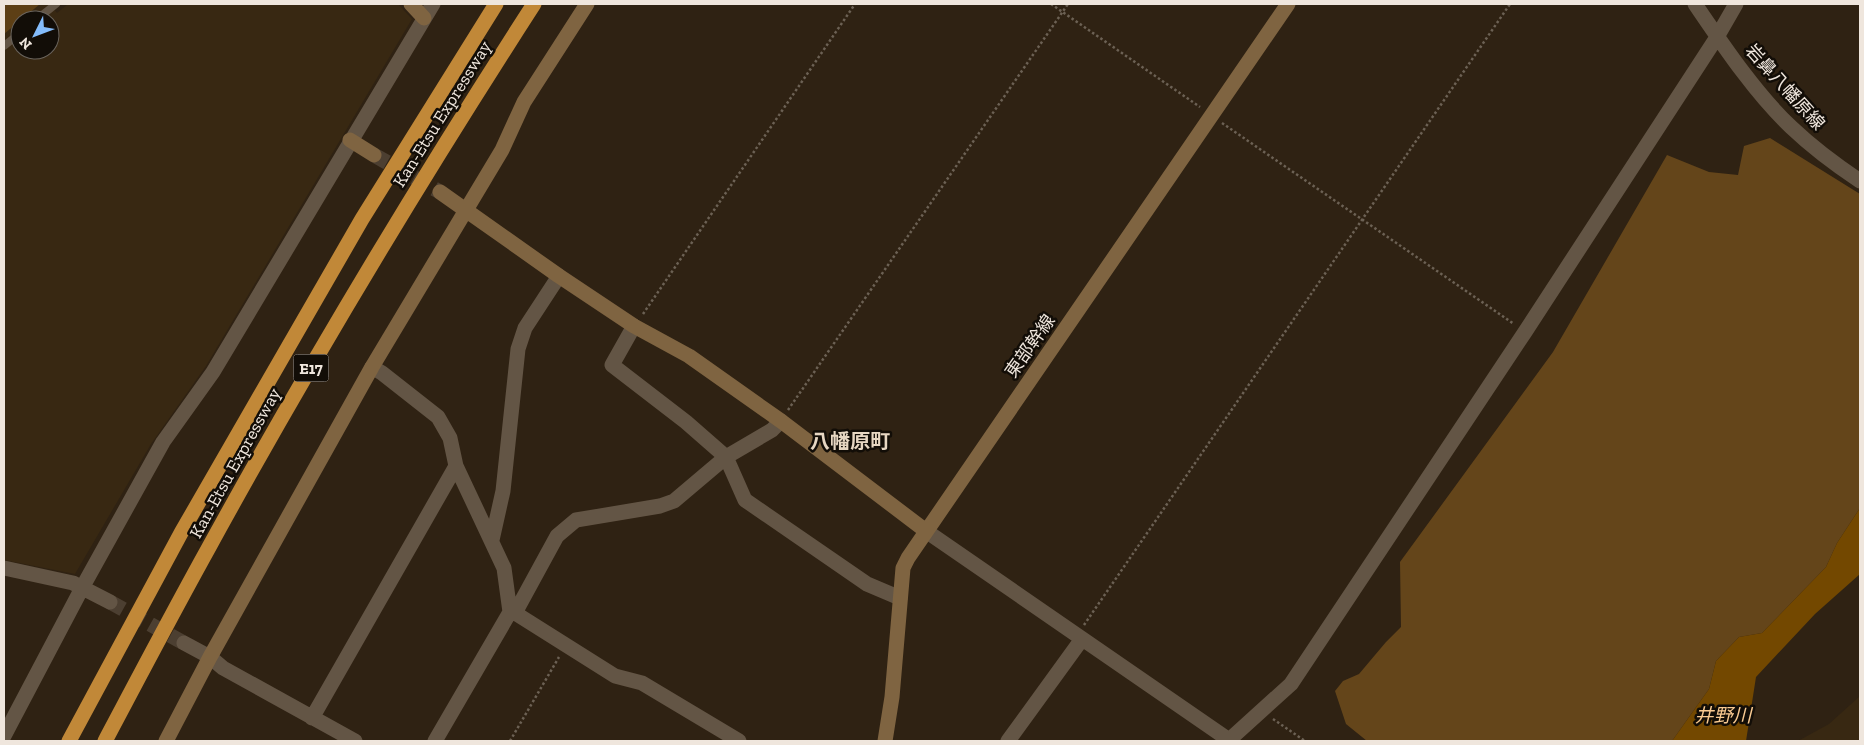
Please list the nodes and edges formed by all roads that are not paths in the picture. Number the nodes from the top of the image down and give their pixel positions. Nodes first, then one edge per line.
1 (411, 4) edge
2 (434, 4) edge
3 (496, 4) edge
4 (534, 4) edge
5 (587, 4) edge
6 (1288, 4) edge
7 (1696, 4) edge
8 (1736, 4) edge
9 (424, 18) junction
10 (1718, 37) junction
11 (350, 140) junction
12 (374, 155) tunnel mouth
13 (1860, 181) edge
14 (440, 192) tunnel mouth
15 (465, 210) junction
16 (559, 276) junction
17 (634, 326) junction
18 (372, 367) junction
19 (781, 421) junction
20 (726, 457) junction
21 (456, 466) junction
22 (926, 531) junction
23 (492, 540) junction
24 (4, 568) edge
25 (82, 588) junction
26 (900, 598) junction
27 (110, 602) tunnel mouth
28 (513, 612) junction
29 (1079, 637) junction
30 (184, 643) tunnel mouth
31 (210, 657) junction
32 (312, 718) junction
33 (4, 736) edge
34 (69, 741) edge
35 (104, 741) edge
36 (166, 741) edge
37 (355, 741) edge
38 (435, 741) edge
39 (739, 741) edge
40 (885, 741) edge
41 (1008, 741) edge
42 (1228, 741) edge

1 - 9 street
2 - 9 street
3 - 34 highway, Kan-Etsu Expressway / E17
4 - 35 highway, Kan-Etsu Expressway / E17
5 - 15 street
6 - 22 street, 東部幹線
7 - 10 street, 岩鼻八幡原線
8 - 10 street
9 - 11 street
10 - 13 street, 岩鼻八幡原線
10 - 42 street
11 - 12 street
11 - 25 street
14 - 15 street
15 - 16 street
15 - 18 street
16 - 17 street
16 - 23 street
17 - 19 street
17 - 20 street
18 - 21 street
18 - 31 street
19 - 20 street
19 - 22 street
20 - 26 street
20 - 28 street
21 - 23 street
21 - 32 street
22 - 26 street, 東部幹線
22 - 29 street
23 - 28 street
24 - 25 street
25 - 27 street
25 - 33 street
26 - 40 street, 東部幹線
28 - 38 street
28 - 39 street
29 - 41 street
29 - 42 street
30 - 31 street
31 - 32 street
31 - 36 street
32 - 37 street

